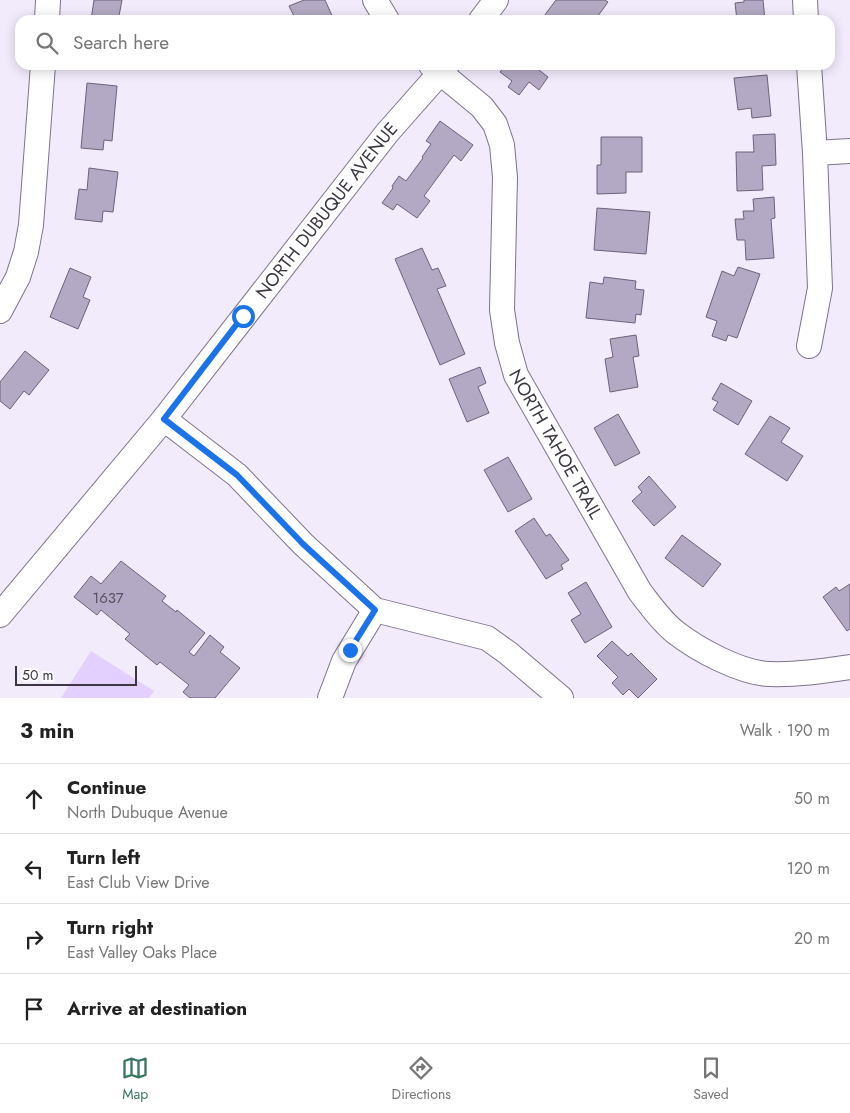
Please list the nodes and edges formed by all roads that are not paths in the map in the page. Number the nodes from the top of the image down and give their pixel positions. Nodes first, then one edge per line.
1 (48, 0) edge
2 (375, 0) edge
3 (496, 0) edge
4 (805, 0) edge
5 (46, 15) edge
6 (383, 15) edge
7 (485, 15) edge
8 (806, 15) edge
9 (43, 70) edge
10 (438, 70) edge
11 (442, 70) edge
12 (809, 70) edge
13 (850, 151) edge
14 (815, 153) junction
15 (0, 311) edge
16 (808, 346) dead end
17 (164, 419) junction
18 (375, 610) junction
19 (0, 615) edge
20 (850, 667) edge
21 (330, 698) edge
22 (561, 698) edge

1 - 5 street
2 - 6 street
3 - 7 street
4 - 8 street
9 - 15 street
10 - 17 street, NORTH DUBUQUE AVENUE
11 - 20 street, NORTH TAHOE TRAIL
12 - 14 street
13 - 14 street
14 - 16 street
17 - 18 street
17 - 19 street, NORTH DUBUQUE AVENUE
18 - 21 street
18 - 22 street

